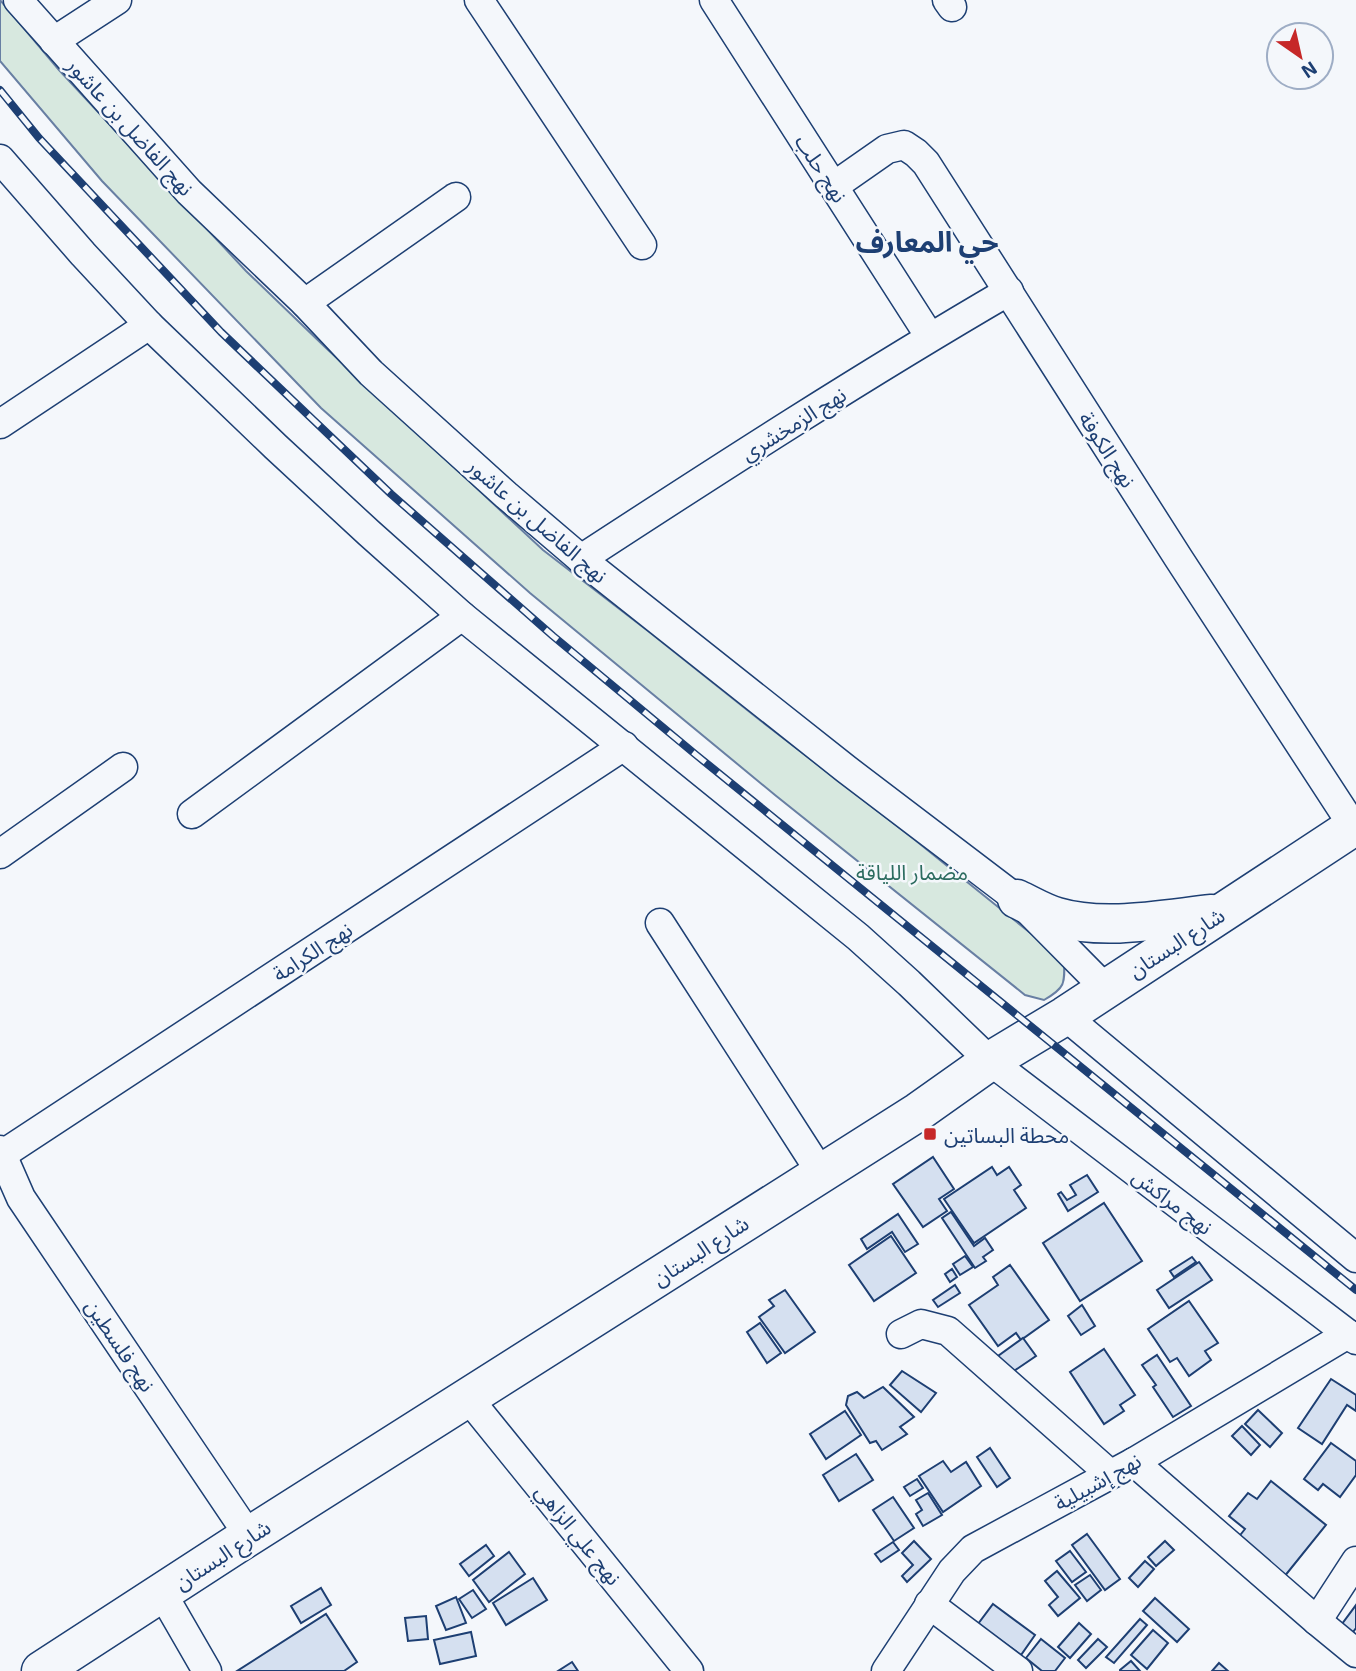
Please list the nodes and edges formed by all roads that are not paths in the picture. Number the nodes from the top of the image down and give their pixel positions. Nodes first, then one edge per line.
1 (18, 0) edge
2 (117, 0) edge
3 (479, 0) edge
4 (714, 0) edge
5 (54, 41) junction
6 (0, 159) edge
7 (834, 186) junction
8 (456, 197) dead end
9 (642, 245) dead end
10 (1009, 291) junction
11 (306, 303) junction
12 (149, 325) junction
13 (930, 337) junction
14 (0, 424) edge
15 (581, 559) junction
16 (462, 616) junction
17 (624, 746) junction
18 (122, 766) dead end
19 (192, 814) dead end
20 (1355, 825) edge
21 (0, 854) edge
22 (1017, 900) junction
23 (1221, 913) junction
24 (660, 923) dead end
25 (1105, 988) junction
26 (1065, 1016) junction
27 (990, 1061) junction
28 (1, 1154) edge
29 (821, 1173) junction
30 (1356, 1258) edge
31 (901, 1334) dead end
32 (1352, 1337) edge
33 (468, 1398) junction
34 (1122, 1468) junction
35 (249, 1536) junction
36 (1356, 1561) edge
37 (162, 1592) junction
38 (929, 1604) junction
39 (1317, 1621) junction
40 (1356, 1653) edge
41 (41, 1671) edge
42 (207, 1671) edge
43 (689, 1671) edge
44 (886, 1671) edge
45 (1018, 1671) edge

1 - 5 street, نهج الفاضل بن عاشور
2 - 5 street
3 - 9 street
4 - 7 street, نهج حلب
5 - 11 street, نهج الفاضل بن عاشور
6 - 12 street, نهج مراكش
7 - 10 street, نهج الكوفة
7 - 13 street, نهج حلب
8 - 11 street
10 - 13 street, نهج الزمخشري
10 - 20 street, نهج الكوفة
11 - 15 street, نهج الفاضل بن عاشور
12 - 14 street
12 - 16 street, نهج مراكش
13 - 15 street, نهج الزمخشري
15 - 22 street, نهج الفاضل بن عاشور
16 - 17 street, نهج مراكش
16 - 19 street
17 - 27 street, نهج مراكش
17 - 28 street, نهج الكرامة
18 - 21 street
20 - 23 main road, شارع البستان
22 - 23 main road
22 - 25 street, نهج الفاضل بن عاشور
23 - 25 main road, شارع البستان
24 - 29 street
25 - 26 main road, شارع البستان
26 - 27 main road, شارع البستان
26 - 30 street
27 - 29 main road, شارع البستان
27 - 32 street, نهج مراكش
28 - 35 street, نهج فلسطين
29 - 33 main road, شارع البستان
31 - 34 street
32 - 34 street, نهج إشبيلية
33 - 35 main road, شارع البستان
33 - 43 street, نهج علي الزاهي
34 - 38 street, نهج إشبيلية
34 - 39 street
35 - 37 main road, شارع البستان
36 - 39 street
37 - 41 main road, شارع البستان
37 - 42 street
38 - 44 street, نهج إشبيلية
38 - 45 street
39 - 40 street

